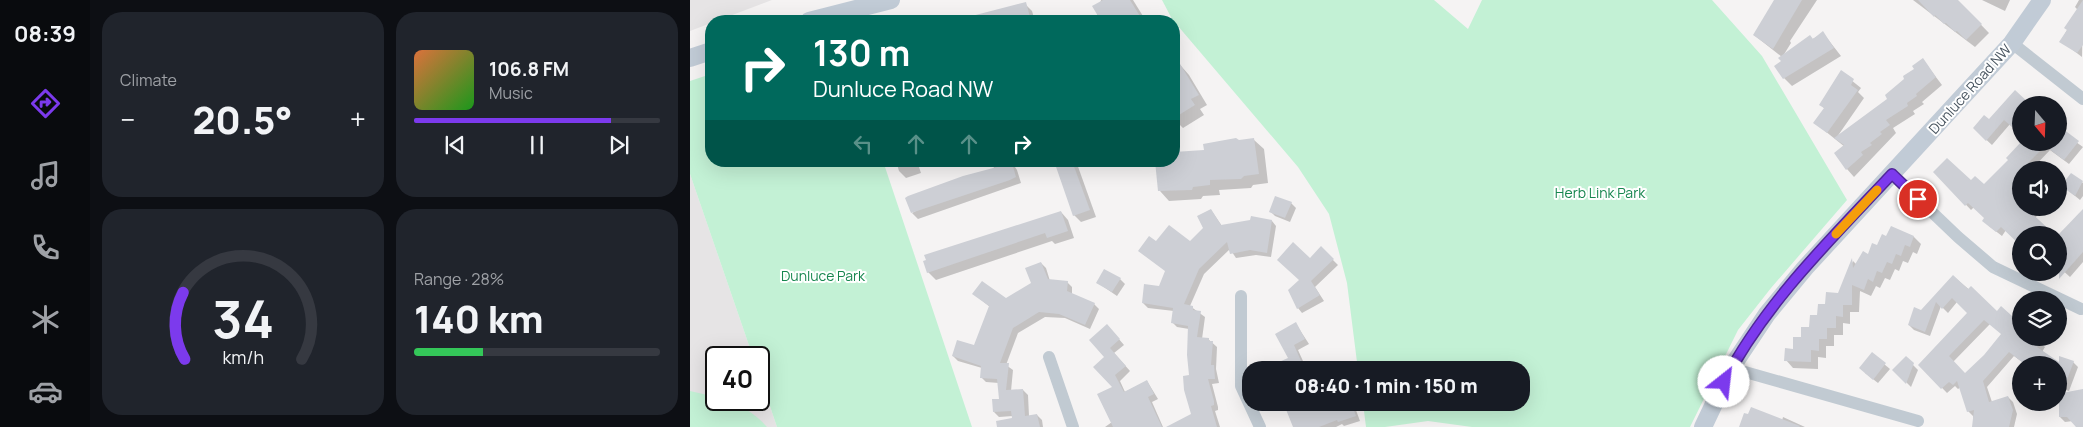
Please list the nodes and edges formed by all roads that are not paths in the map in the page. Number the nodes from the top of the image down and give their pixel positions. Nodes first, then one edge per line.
1 (891, 0) edge
2 (2042, 0) edge
3 (832, 15) edge
4 (2012, 43) junction
5 (705, 53) edge
6 (690, 58) edge
7 (2083, 98) edge
8 (1892, 174) junction
9 (1241, 296) dead end
10 (2081, 309) dead end
11 (1049, 357) dead end
12 (1731, 368) junction
13 (1918, 421) dead end
14 (1073, 427) edge
15 (1260, 427) edge
16 (1703, 427) edge

1 - 3 street
2 - 4 street, Dunluce Road NW
4 - 7 street
4 - 8 street, Dunluce Road NW
5 - 6 street
8 - 10 street
8 - 12 street, Dunluce Road NW
9 - 15 street
11 - 14 street
12 - 13 street
12 - 16 street, Dunluce Road NW

